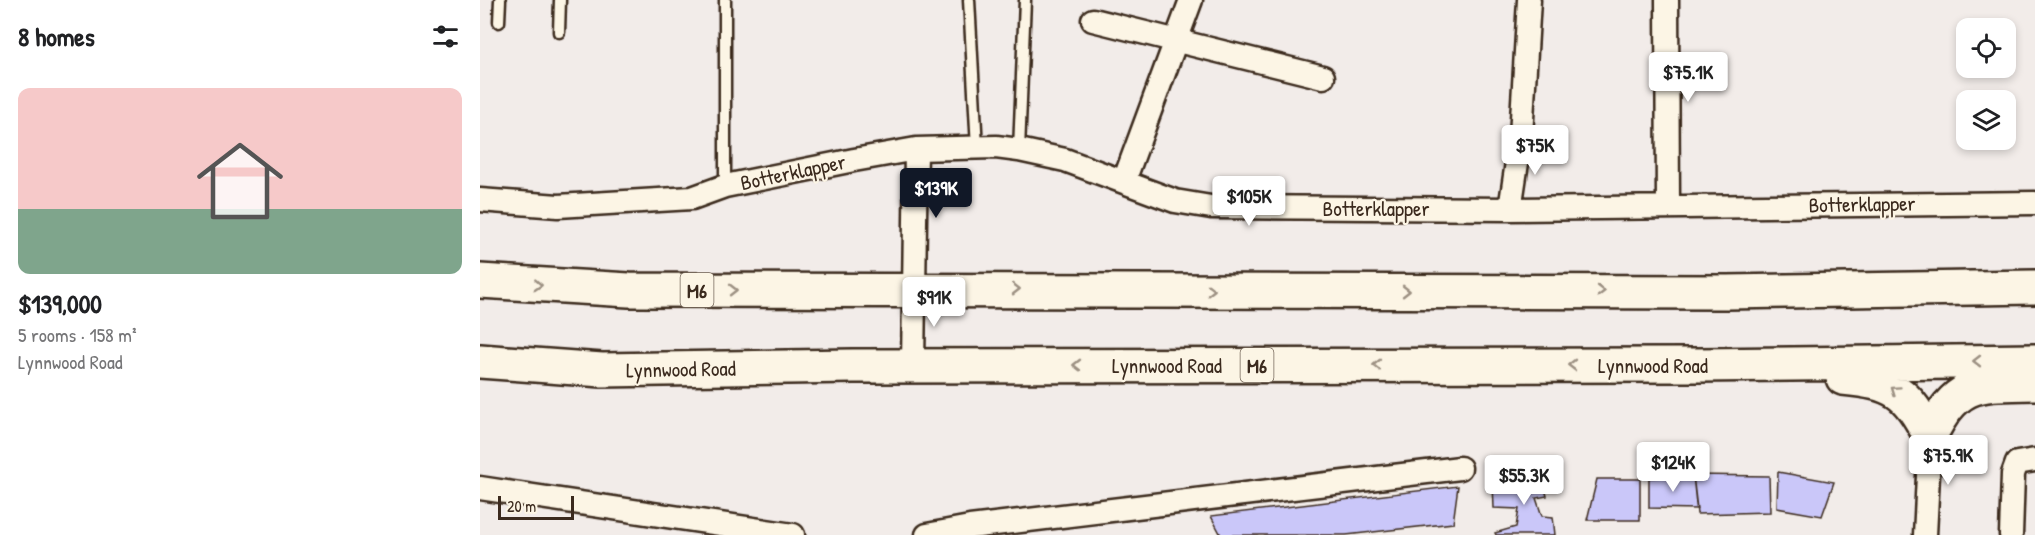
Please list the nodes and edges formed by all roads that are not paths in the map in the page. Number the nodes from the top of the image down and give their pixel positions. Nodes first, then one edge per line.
1 (500, 0) edge
2 (560, 0) edge
3 (725, 0) edge
4 (969, 0) edge
5 (1025, 0) edge
6 (1191, 0) edge
7 (1529, 0) edge
8 (1667, 0) edge
9 (1093, 20) dead end
10 (499, 22) dead end
11 (559, 32) dead end
12 (1175, 42) junction
13 (1323, 77) dead end
14 (977, 148) junction
15 (916, 150) junction
16 (1019, 150) junction
17 (1124, 181) junction
18 (725, 186) junction
19 (480, 200) edge
20 (2035, 203) edge
21 (1668, 206) junction
22 (1510, 209) junction
23 (480, 281) edge
24 (2035, 287) edge
25 (915, 289) junction
26 (480, 361) edge
27 (2035, 361) edge
28 (913, 365) junction
29 (1699, 365) junction
30 (2035, 383) edge
31 (1930, 436) junction
32 (2035, 460) edge
33 (1460, 468) dead end
34 (480, 488) edge
35 (969, 531) edge
36 (793, 535) edge
37 (927, 535) edge
38 (1925, 535) edge
39 (2011, 535) edge

1 - 10 lane
2 - 11 lane
3 - 18 lane
4 - 14 lane
5 - 16 lane
6 - 12 street
7 - 22 street
8 - 21 street
9 - 12 street
12 - 13 street
12 - 17 street
14 - 15 street, Botterklapper
14 - 16 street, Botterklapper
15 - 18 street, Botterklapper
15 - 25 street
16 - 17 street, Botterklapper
17 - 22 street, Botterklapper
18 - 19 street, Botterklapper
20 - 21 street, Botterklapper
21 - 22 street, Botterklapper
23 -> 25 main road, M6
25 -> 24 main road, M6
25 - 28 street
26 - 28 main road, Lynnwood Road / M6
27 -> 29 main road, Lynnwood Road / M6
29 -> 28 main road, Lynnwood Road / M6
31 -> 29 main road
30 - 31 main road
31 - 38 street
32 - 39 street
33 - 35 street
34 - 36 street
35 - 37 street

